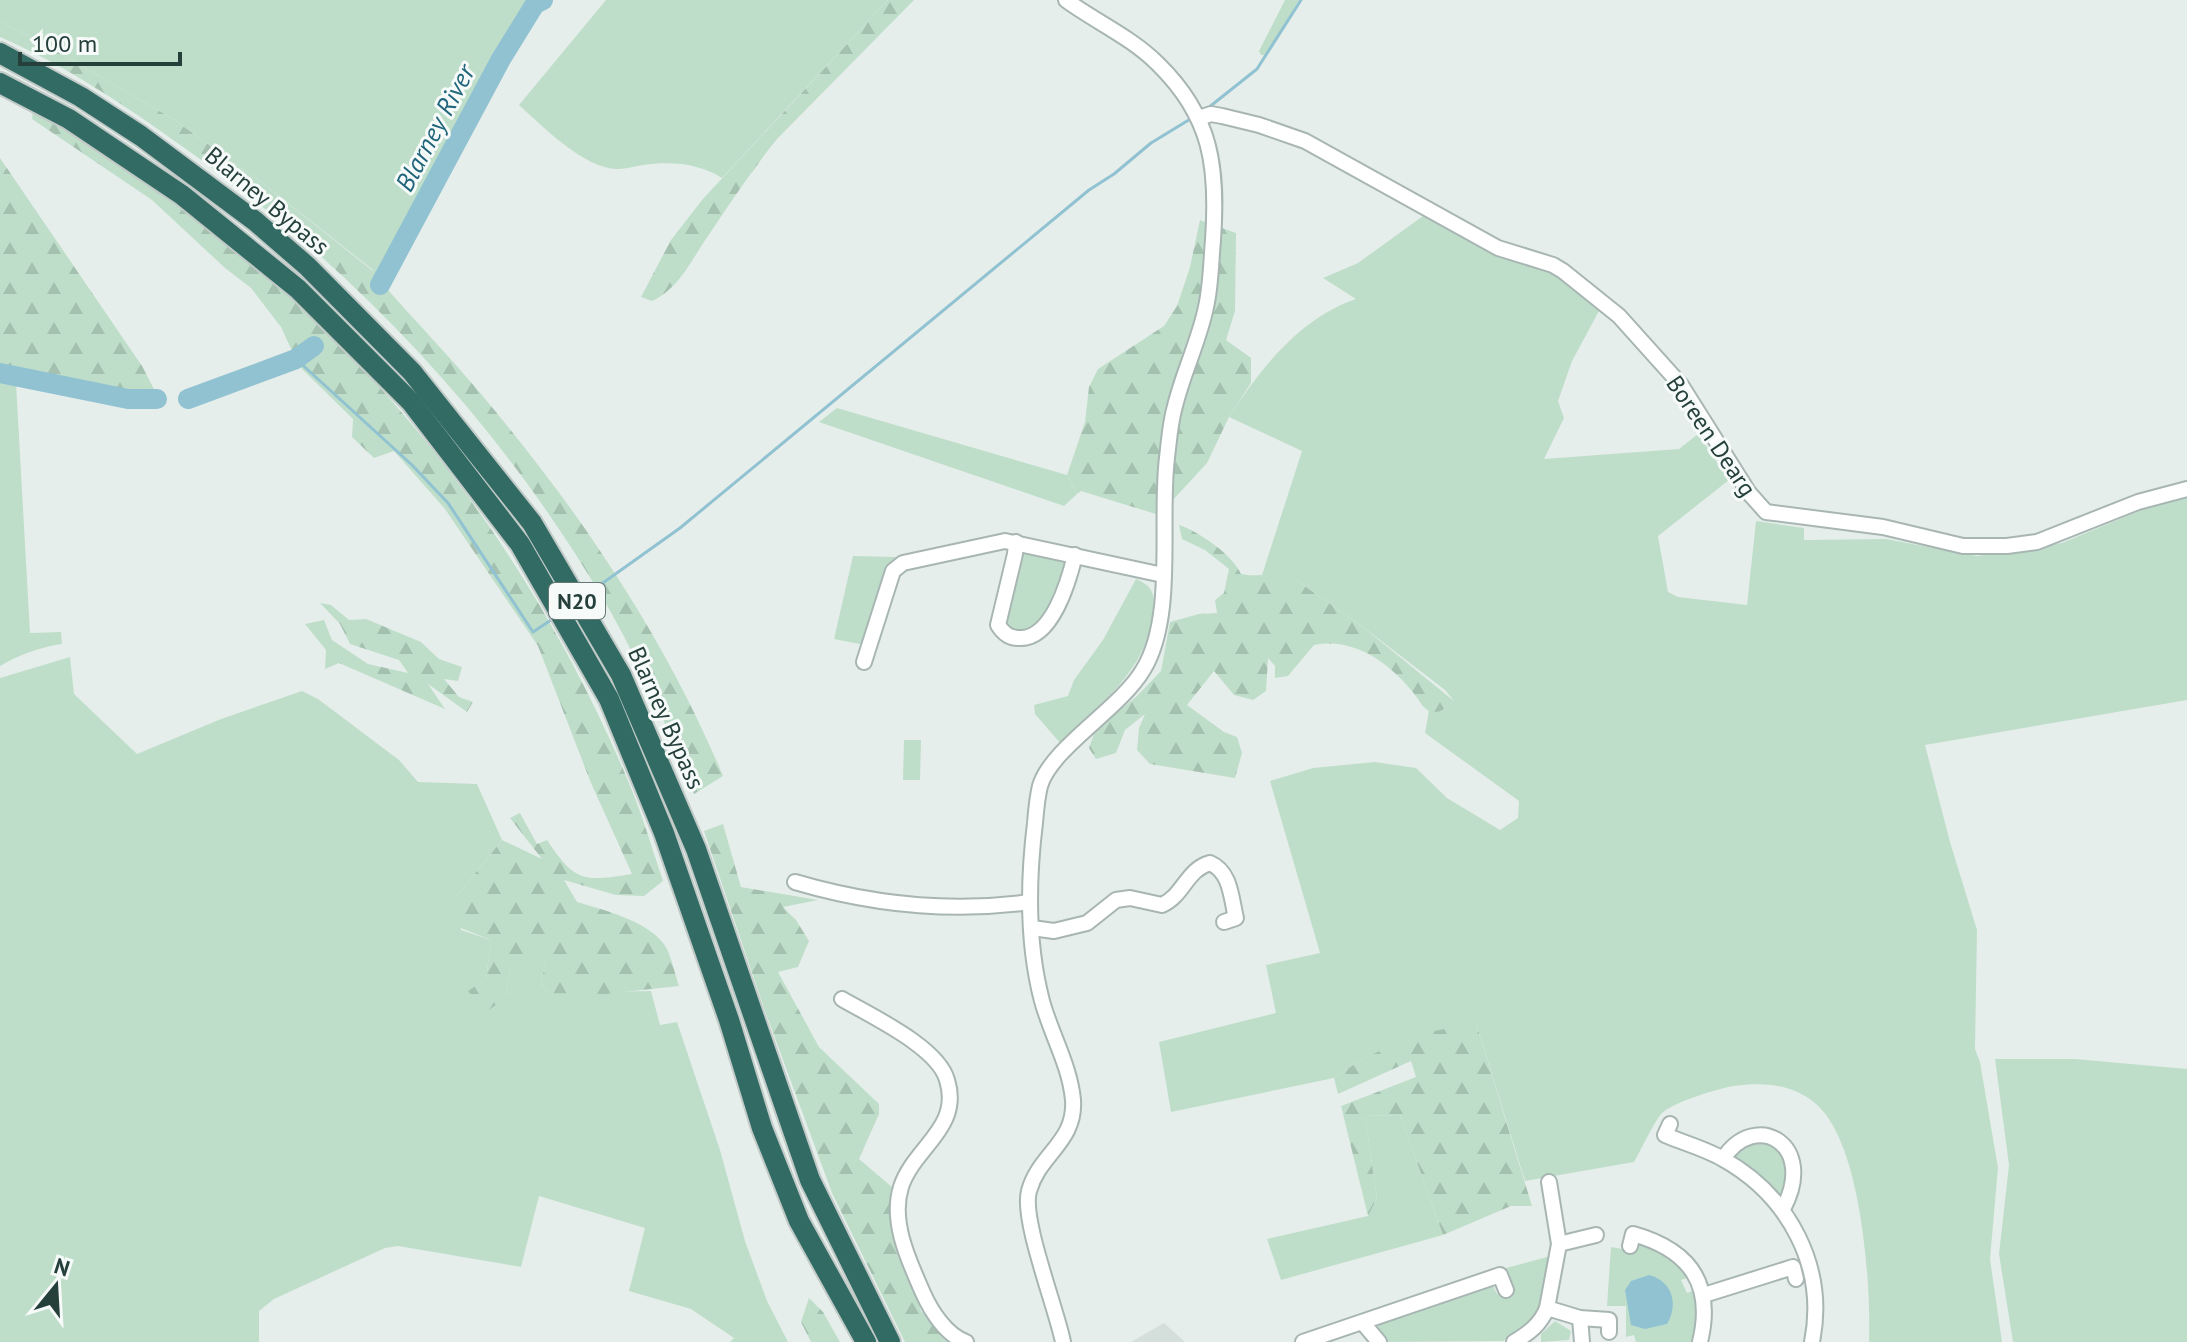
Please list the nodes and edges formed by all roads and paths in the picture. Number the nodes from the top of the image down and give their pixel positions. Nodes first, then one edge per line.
1 (1066, 0) edge
2 (0, 53) edge
3 (0, 83) edge
4 (1197, 114) junction
5 (2187, 489) edge
6 (1016, 542) junction
7 (1075, 555) junction
8 (1163, 575) junction
9 (864, 662) dead end
10 (795, 882) dead end
11 (1030, 902) junction
12 (1224, 922) dead end
13 (1032, 928) junction
14 (842, 999) dead end
15 (1670, 1124) dead end
16 (1723, 1159) junction
17 (1549, 1182) dead end
18 (1783, 1209) junction
19 (1596, 1235) dead end
20 (1559, 1244) junction
21 (1630, 1246) dead end
22 (825, 1270) junction
23 (1796, 1279) dead end
24 (1506, 1290) dead end
25 (1704, 1295) junction
26 (1547, 1308) junction
27 (1580, 1318) junction
28 (1363, 1323) junction
29 (1609, 1332) dead end
30 (1308, 1341) edge
31 (851, 1342) edge
32 (866, 1342) edge
33 (890, 1342) edge
34 (966, 1342) edge
35 (1059, 1342) edge
36 (1379, 1342) edge
37 (1514, 1342) edge
38 (1582, 1342) edge
39 (1700, 1342) edge
40 (1812, 1342) edge

1 - 4 street
2 - 33 highway, Blarney Bypass / N20
3 - 22 highway, Blarney Bypass / N20
4 - 5 street, Boreen Dearg
4 - 8 street
6 - 7 street
6 - 7 street
6 - 9 street
7 - 8 street
8 - 11 street
10 - 11 street
11 - 13 street
12 - 13 street
13 - 35 street
14 - 34 street
15 - 16 street
16 - 18 street
16 - 18 street
17 - 20 street
18 - 40 street
19 - 20 street
20 - 26 street
21 - 25 street
22 - 31 highway, N20
22 - 32 highway, N20
23 - 25 street
24 - 28 street
25 - 39 street
26 - 27 street
26 - 37 street
27 - 29 street
27 - 38 street
28 - 30 street
28 - 36 street

